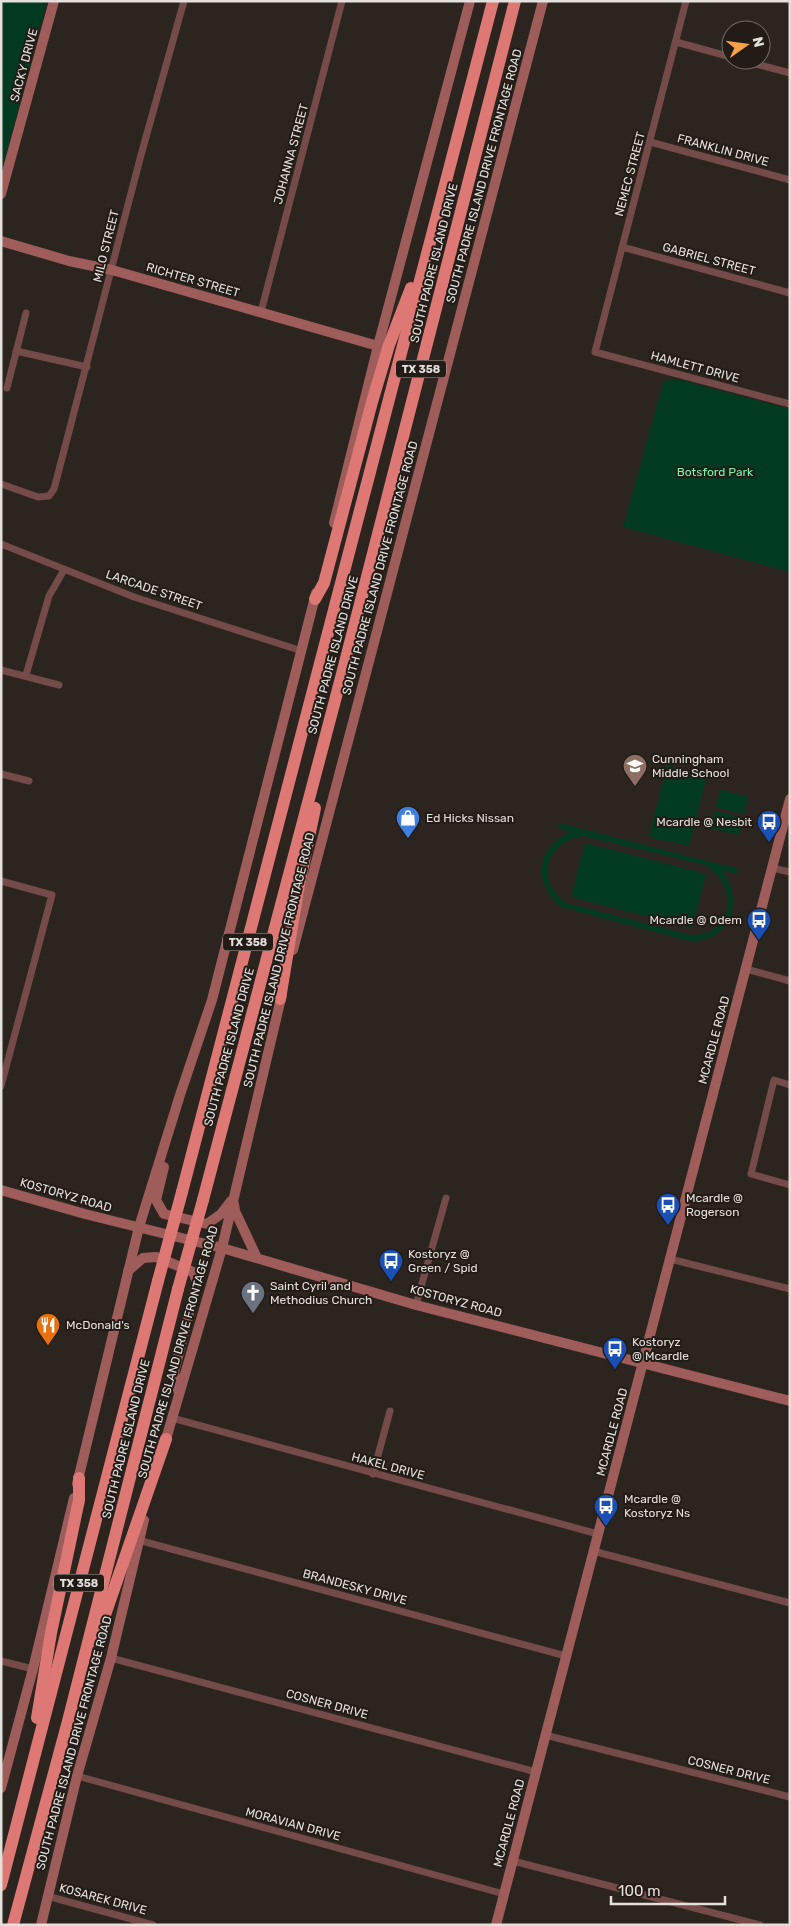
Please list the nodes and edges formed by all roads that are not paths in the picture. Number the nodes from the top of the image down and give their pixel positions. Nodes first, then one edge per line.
1 (54, 1) edge
2 (184, 1) edge
3 (342, 1) edge
4 (470, 1) edge
5 (492, 1) edge
6 (515, 1) edge
7 (520, 1) edge
8 (543, 1) edge
9 (686, 1) edge
10 (676, 42) junction
11 (721, 54) edge
12 (499, 64) junction
13 (771, 68) edge
14 (790, 73) edge
15 (650, 142) junction
16 (790, 180) edge
17 (1, 194) edge
18 (1, 241) edge
19 (622, 247) junction
20 (112, 270) junction
21 (421, 274) junction
22 (790, 293) edge
23 (261, 312) junction
24 (26, 313) dead end
25 (378, 346) junction
26 (16, 351) junction
27 (595, 352) joint
28 (87, 367) junction
29 (7, 388) dead end
30 (790, 404) edge
31 (1, 484) edge
32 (1, 544) edge
33 (64, 570) junction
34 (315, 599) junction
35 (302, 651) junction
36 (1, 670) edge
37 (342, 674) junction
38 (26, 675) junction
39 (59, 685) dead end
40 (1, 774) edge
41 (29, 781) dead end
42 (790, 800) edge
43 (772, 868) junction
44 (790, 872) edge
45 (1, 881) edge
46 (746, 969) junction
47 (790, 981) edge
48 (280, 999) junction
49 (790, 1085) edge
50 (1, 1086) edge
51 (180, 1095) junction
52 (790, 1185) edge
53 (1, 1190) edge
54 (234, 1198) junction
55 (446, 1198) dead end
56 (139, 1227) junction
57 (222, 1248) junction
58 (257, 1258) junction
59 (670, 1259) junction
60 (128, 1271) junction
61 (790, 1289) edge
62 (416, 1305) junction
63 (643, 1363) junction
64 (179, 1395) junction
65 (790, 1401) edge
66 (390, 1411) dead end
67 (172, 1418) junction
68 (166, 1440) junction
69 (373, 1474) junction
70 (79, 1478) junction
71 (598, 1534) junction
72 (138, 1540) junction
73 (593, 1551) junction
74 (790, 1603) edge
75 (566, 1656) junction
76 (111, 1658) junction
77 (1, 1661) edge
78 (33, 1669) junction
79 (68, 1722) junction
80 (546, 1735) junction
81 (536, 1772) junction
82 (77, 1776) junction
83 (1, 1788) edge
84 (24, 1796) junction
85 (790, 1797) edge
86 (513, 1861) junction
87 (1, 1885) edge
88 (504, 1894) junction
89 (47, 1896) junction
90 (13, 1925) edge
91 (40, 1925) edge
92 (153, 1925) edge
93 (496, 1925) edge
94 (760, 1925) edge

1 - 17 main road, SACKY DRIVE
2 - 20 street, MILO STREET
3 - 23 street, JOHANNA STREET
4 - 25 main road
5 - 21 highway, SOUTH PADRE ISLAND DRIVE / TX 358
6 - 12 highway, SOUTH PADRE ISLAND DRIVE / TX 358
7 - 12 highway
8 - 48 main road, SOUTH PADRE ISLAND DRIVE FRONTAGE ROAD
9 - 10 street, NEMEC STREET
10 - 11 street
10 - 15 street, NEMEC STREET
12 - 37 highway, SOUTH PADRE ISLAND DRIVE / TX 358
13 - 14 street
15 - 16 street, FRANKLIN DRIVE
15 - 19 street, NEMEC STREET
18 - 20 main road, RICHTER STREET
19 - 22 street, GABRIEL STREET
19 - 27 street, NEMEC STREET
20 - 23 main road, RICHTER STREET
20 - 28 street, MILO STREET
21 - 34 highway
21 - 84 highway, SOUTH PADRE ISLAND DRIVE / TX 358, bridge
23 - 25 main road, RICHTER STREET
24 - 26 street
25 - 34 main road
26 - 28 street
26 - 29 street
27 - 30 street, HAMLETT DRIVE
28 - 31 street, MILO STREET
32 - 33 street, LARCADE STREET
33 - 35 street, LARCADE STREET
33 - 38 street
34 - 35 main road
35 - 51 main road
36 - 38 street
37 - 48 highway
37 - 79 highway, SOUTH PADRE ISLAND DRIVE / TX 358, bridge
38 - 39 street
40 - 41 street
42 - 43 main road, MCARDLE ROAD
43 - 44 street
43 - 46 main road, MCARDLE ROAD
45 - 50 street
46 - 47 street
46 - 59 main road, MCARDLE ROAD
48 - 54 main road, SOUTH PADRE ISLAND DRIVE FRONTAGE ROAD
49 - 52 street
51 - 54 main road
51 - 56 main road
53 - 56 main road, KOSTORYZ ROAD
54 - 57 main road, SOUTH PADRE ISLAND DRIVE FRONTAGE ROAD
54 - 58 main road
55 - 62 street
56 - 57 main road, KOSTORYZ ROAD
56 - 60 main road
57 - 58 main road, KOSTORYZ ROAD
57 - 64 main road, SOUTH PADRE ISLAND DRIVE FRONTAGE ROAD
58 - 62 main road, KOSTORYZ ROAD
59 - 61 street
59 - 63 main road, MCARDLE ROAD
60 - 64 main road
60 - 70 main road
62 - 63 main road, KOSTORYZ ROAD
63 - 65 main road, KOSTORYZ ROAD
63 - 71 main road, MCARDLE ROAD
64 - 67 main road, SOUTH PADRE ISLAND DRIVE FRONTAGE ROAD
66 - 69 street
67 - 68 main road, SOUTH PADRE ISLAND DRIVE FRONTAGE ROAD
67 - 69 street, HAKEL DRIVE
68 - 72 main road, SOUTH PADRE ISLAND DRIVE FRONTAGE ROAD
68 - 79 highway
69 - 71 street, HAKEL DRIVE
70 - 78 main road
70 - 84 highway
71 - 73 main road, MCARDLE ROAD
72 - 75 street, BRANDESKY DRIVE
72 - 76 main road, SOUTH PADRE ISLAND DRIVE FRONTAGE ROAD
73 - 74 street
73 - 75 main road, MCARDLE ROAD
75 - 80 main road, MCARDLE ROAD
76 - 81 street, COSNER DRIVE
76 - 82 main road, SOUTH PADRE ISLAND DRIVE FRONTAGE ROAD
77 - 78 street
78 - 83 main road
79 - 90 highway, SOUTH PADRE ISLAND DRIVE / TX 358
80 - 81 main road, MCARDLE ROAD
80 - 85 street, COSNER DRIVE
81 - 86 main road, MCARDLE ROAD
82 - 88 street, MORAVIAN DRIVE
82 - 89 main road, SOUTH PADRE ISLAND DRIVE FRONTAGE ROAD
84 - 87 highway, SOUTH PADRE ISLAND DRIVE / TX 358
86 - 88 main road, MCARDLE ROAD
86 - 94 street
88 - 93 main road, MCARDLE ROAD
89 - 91 main road, SOUTH PADRE ISLAND DRIVE FRONTAGE ROAD
89 - 92 street, KOSAREK DRIVE

